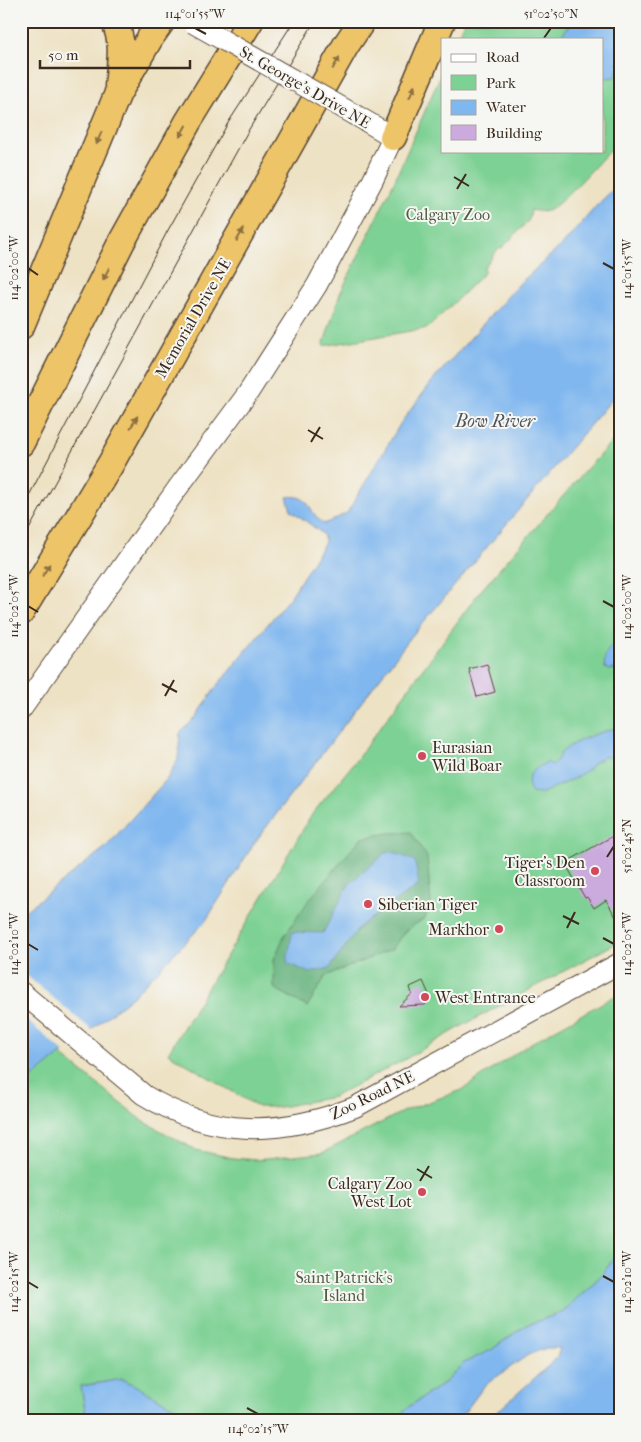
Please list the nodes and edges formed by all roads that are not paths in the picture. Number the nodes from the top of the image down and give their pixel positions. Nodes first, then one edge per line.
1 (114, 21) edge
2 (162, 21) edge
3 (250, 21) edge
4 (362, 21) edge
5 (442, 21) edge
6 (192, 22) edge
7 (118, 93) junction
8 (393, 137) junction
9 (21, 326) edge
10 (21, 443) edge
11 (21, 612) edge
12 (21, 710) edge
13 (620, 963) edge
14 (21, 992) edge

1 - 7 highway
2 - 7 highway
3 -> 10 highway
11 -> 4 highway, Memorial Drive NE
8 -> 5 highway
6 - 8 street, St. George's Drive NE, bridge
7 -> 9 highway
8 - 12 street
13 - 14 street, Zoo Road NE

